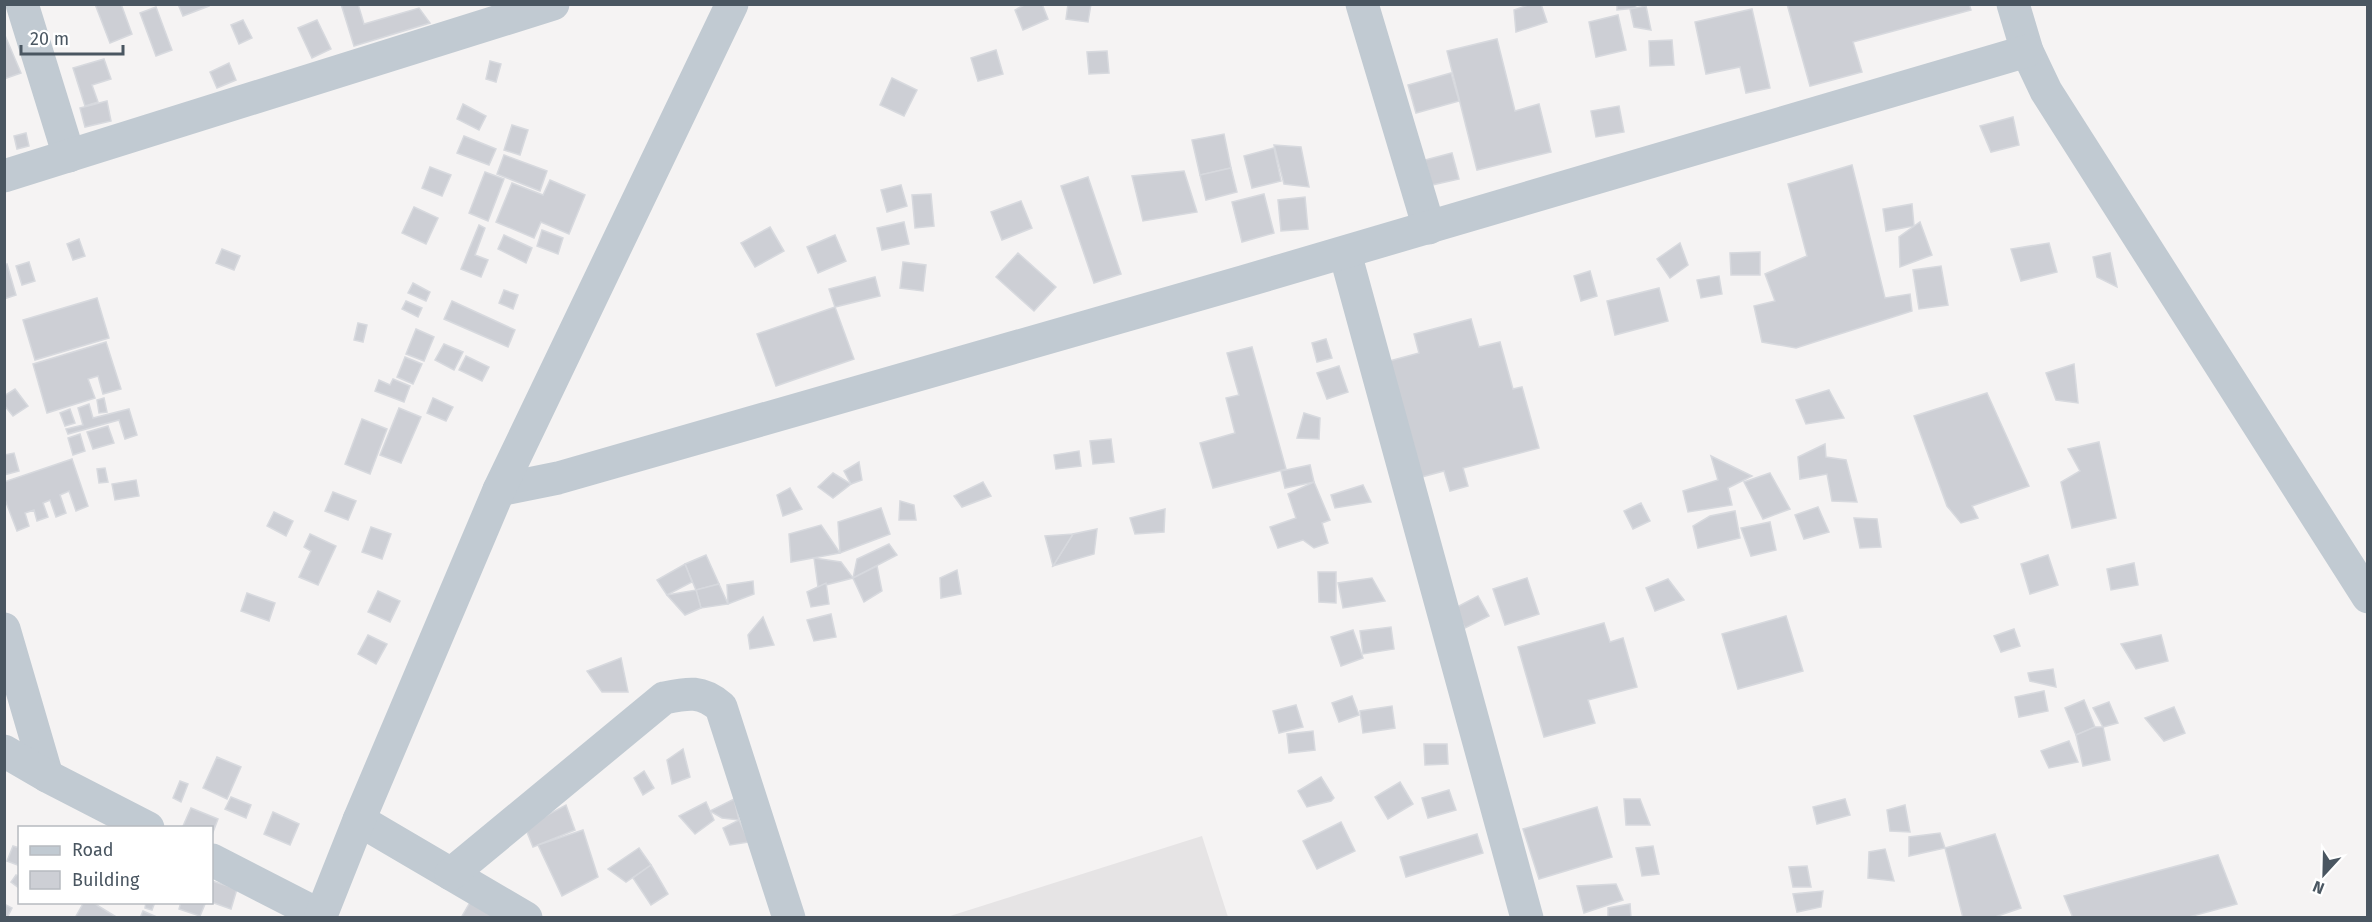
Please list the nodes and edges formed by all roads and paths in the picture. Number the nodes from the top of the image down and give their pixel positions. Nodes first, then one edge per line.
1 (21, 4) edge
2 (554, 4) edge
3 (732, 4) edge
4 (1362, 4) edge
5 (2013, 4) edge
6 (2027, 51) junction
7 (69, 156) junction
8 (4, 176) edge
9 (1429, 228) junction
10 (1345, 253) junction
11 (499, 490) junction
12 (2367, 597) edge
13 (4, 629) edge
14 (4, 751) edge
15 (47, 776) junction
16 (359, 820) junction
17 (144, 826) edge
18 (213, 861) edge
19 (451, 874) junction
20 (320, 917) edge
21 (526, 918) edge
22 (789, 918) edge
23 (1527, 918) edge

1 - 7 street
2 - 7 street
3 - 11 street
4 - 9 street
5 - 6 street
6 - 9 street
6 - 12 street
7 - 8 street
9 - 10 street
10 - 11 street
10 - 23 street
11 - 16 street
13 - 15 street
14 - 15 street
15 - 17 street
16 - 19 street
16 - 20 street
18 - 20 street
19 - 21 street
19 - 22 street

